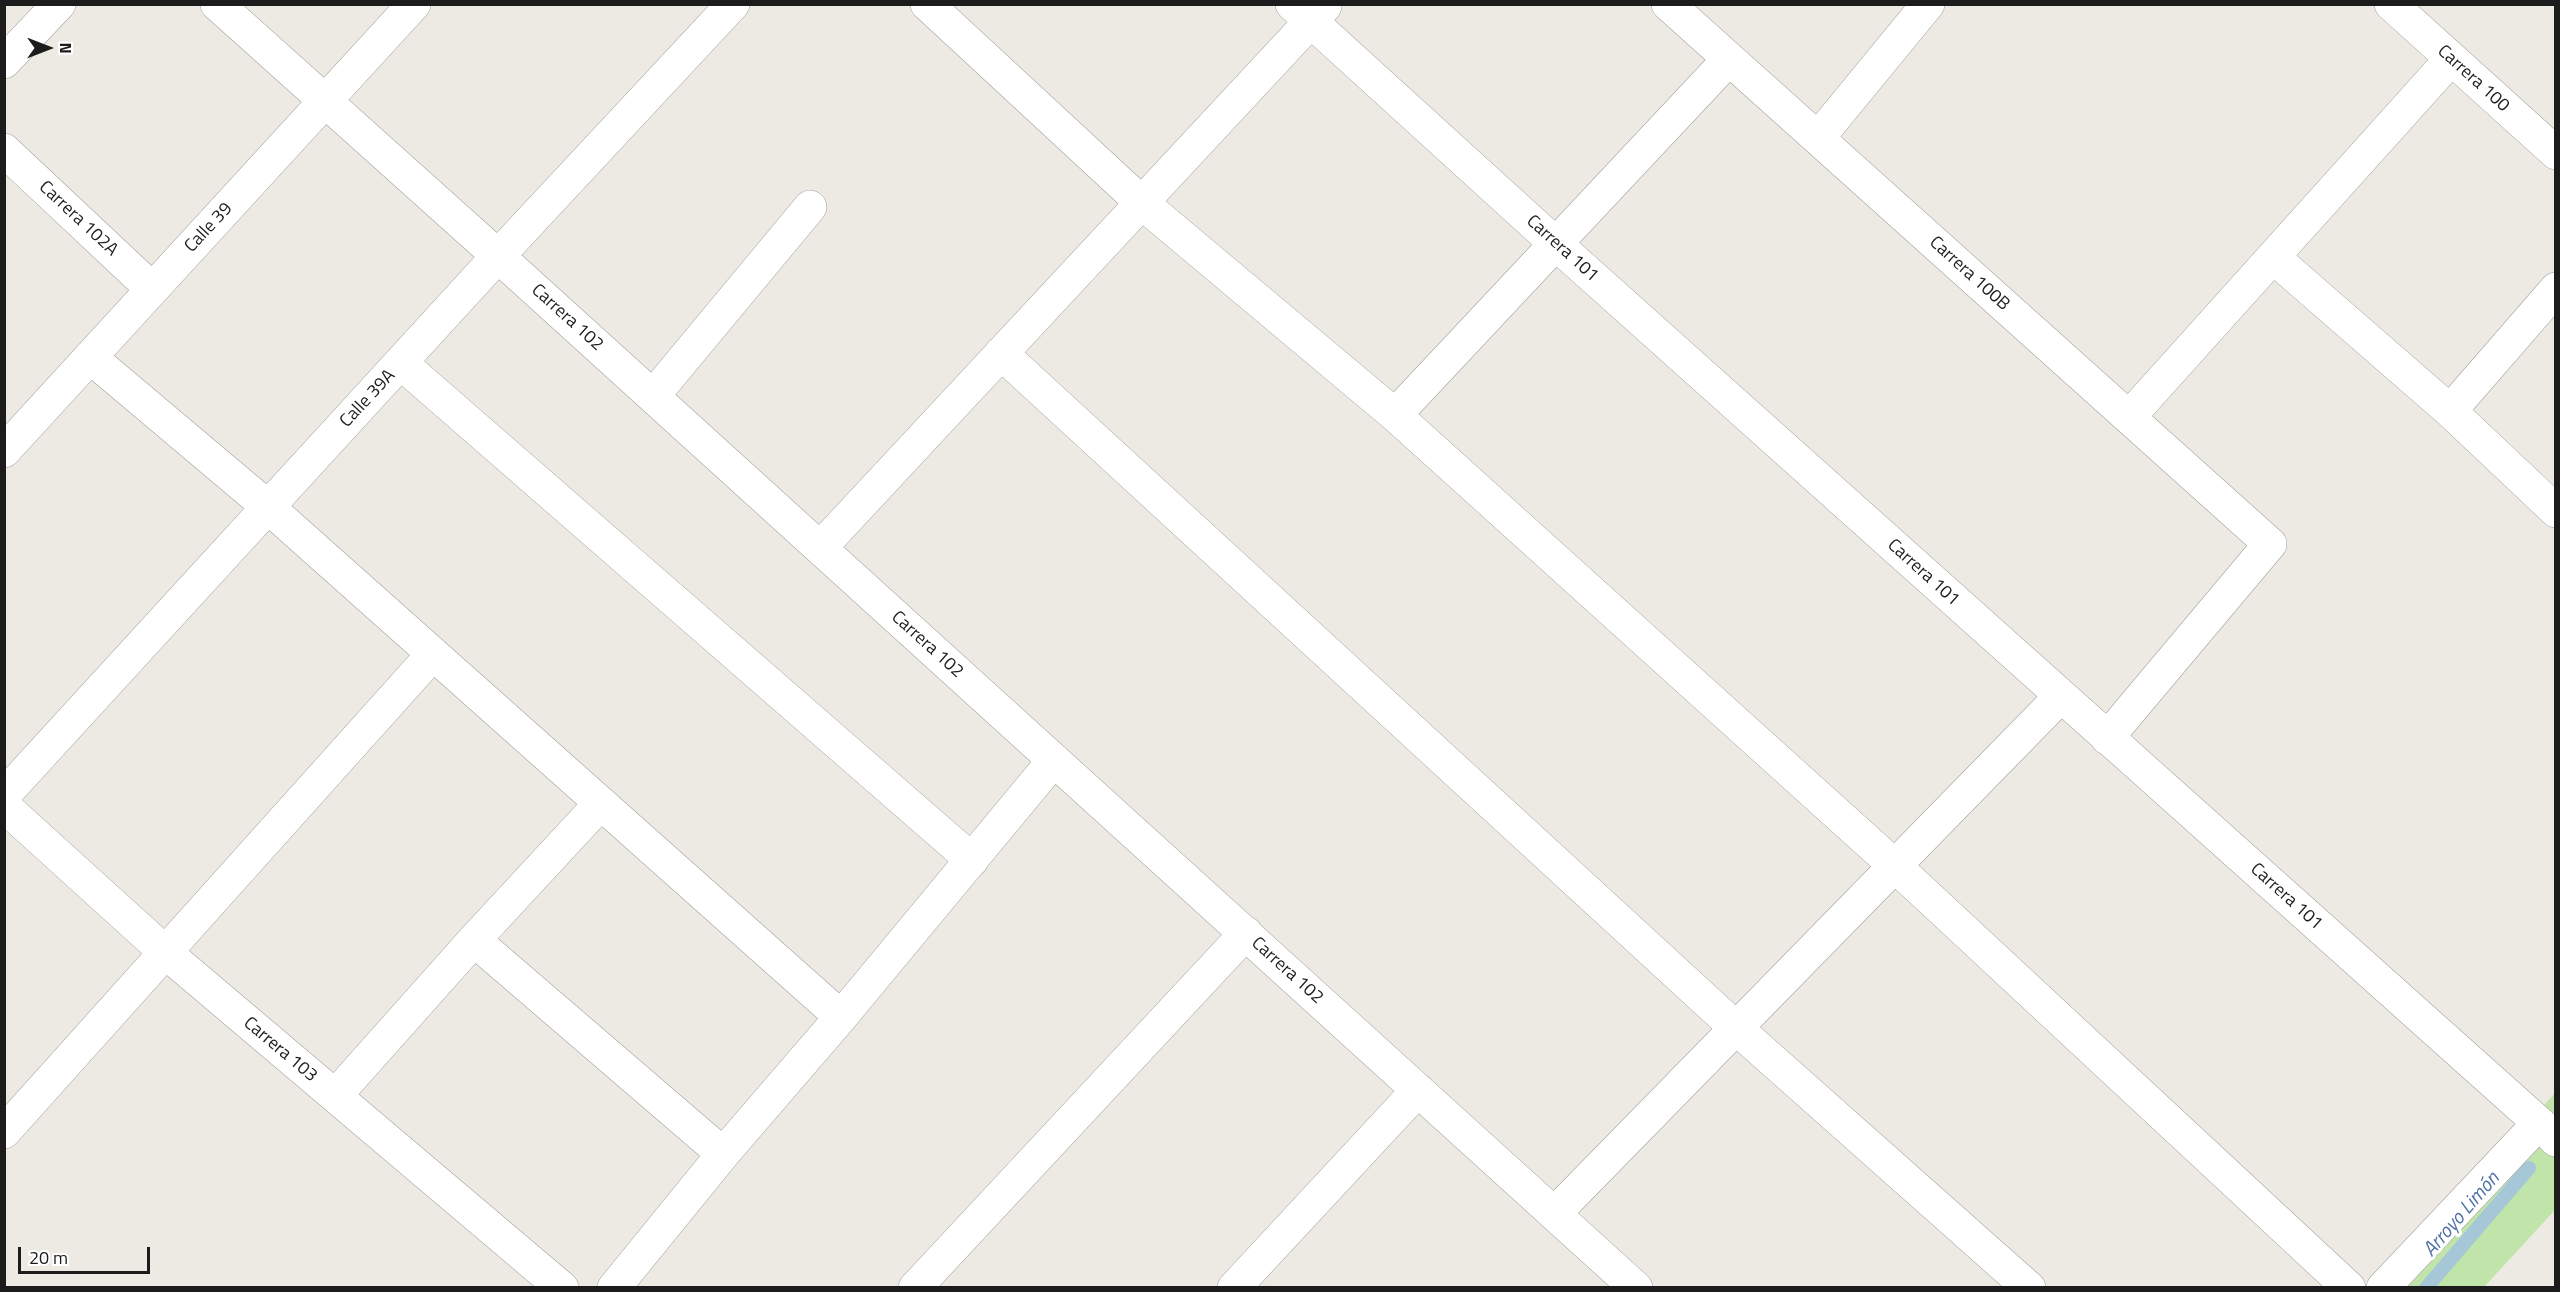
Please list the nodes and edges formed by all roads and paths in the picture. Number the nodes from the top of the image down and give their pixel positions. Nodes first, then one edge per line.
1 (59, 4) edge
2 (217, 4) edge
3 (414, 4) edge
4 (733, 4) edge
5 (927, 4) edge
6 (1668, 4) edge
7 (1928, 4) edge
8 (2391, 4) edge
9 (1310, 10) edge
10 (1728, 59) junction
11 (2451, 59) junction
12 (4, 62) edge
13 (325, 103) junction
14 (1818, 138) junction
15 (4, 150) edge
16 (2556, 153) edge
17 (1142, 203) junction
18 (810, 207) dead end
19 (1556, 244) junction
20 (498, 256) junction
21 (2273, 257) junction
22 (153, 289) junction
23 (2556, 289) edge
24 (1001, 353) junction
25 (90, 357) junction
26 (401, 363) junction
27 (653, 396) junction
28 (2450, 411) junction
29 (1395, 415) junction
30 (2128, 417) junction
31 (4, 451) edge
32 (268, 507) junction
33 (2556, 511) edge
34 (820, 548) junction
35 (433, 654) junction
36 (2061, 696) junction
37 (2107, 738) junction
38 (1054, 760) junction
39 (4, 795) edge
40 (601, 803) junction
41 (4, 806) edge
42 (972, 860) junction
43 (1895, 866) junction
44 (1246, 933) junction
45 (474, 940) junction
46 (165, 952) junction
47 (841, 1017) junction
48 (1736, 1028) junction
49 (1418, 1090) junction
50 (335, 1096) junction
51 (4, 1132) edge
52 (2547, 1132) edge
53 (723, 1154) junction
54 (1554, 1214) junction
55 (562, 1287) edge
56 (614, 1287) edge
57 (915, 1287) edge
58 (1234, 1287) edge
59 (1636, 1287) edge
60 (2026, 1287) edge
61 (2349, 1287) edge
62 (2383, 1287) edge

1 - 12 street
2 - 13 street, Carrera 102
3 - 13 street, Calle 39
4 - 20 street, Calle 39A
5 - 17 street
6 - 10 street, Carrera 100B
7 - 14 street
8 - 11 street, Carrera 100
9 - 17 street
9 - 19 street, Carrera 101
10 - 14 street, Carrera 100B
10 - 19 street
11 - 16 street, Carrera 100
11 - 21 street
13 - 20 street, Carrera 102
13 - 22 street, Calle 39
14 - 30 street, Carrera 100B
15 - 22 street, Carrera 102A
17 - 24 street
17 - 29 street
18 - 27 street
19 - 29 street
19 - 36 street, Carrera 101
20 - 26 street, Calle 39A
20 - 27 street, Carrera 102
21 - 28 street
21 - 30 street
22 - 25 street, Calle 39
23 - 28 street
24 - 34 street
24 - 48 street
25 - 31 street, Calle 39
25 - 32 street
26 - 32 street, Calle 39A
26 - 42 street
27 - 34 street, Carrera 102
28 - 33 street
29 - 43 street
30 - 37 street, Carrera 100B
32 - 35 street
32 - 39 street, Calle 39A
34 - 38 street, Carrera 102
35 - 40 street
35 - 46 street
36 - 37 street, Carrera 101
36 - 43 street
37 - 52 street, Carrera 101
38 - 42 street
38 - 44 street, Carrera 102
40 - 45 street
40 - 47 street
41 - 46 street, Carrera 103
42 - 47 street
43 - 48 street
43 - 61 street
44 - 49 street, Carrera 102
44 - 57 street
45 - 50 street
45 - 53 street
46 - 50 street, Carrera 103
46 - 51 street
47 - 53 street
48 - 54 street
48 - 60 street
49 - 54 street, Carrera 102
49 - 58 street
50 - 55 street, Carrera 103
52 - 62 street
53 - 56 street
54 - 59 street, Carrera 102

